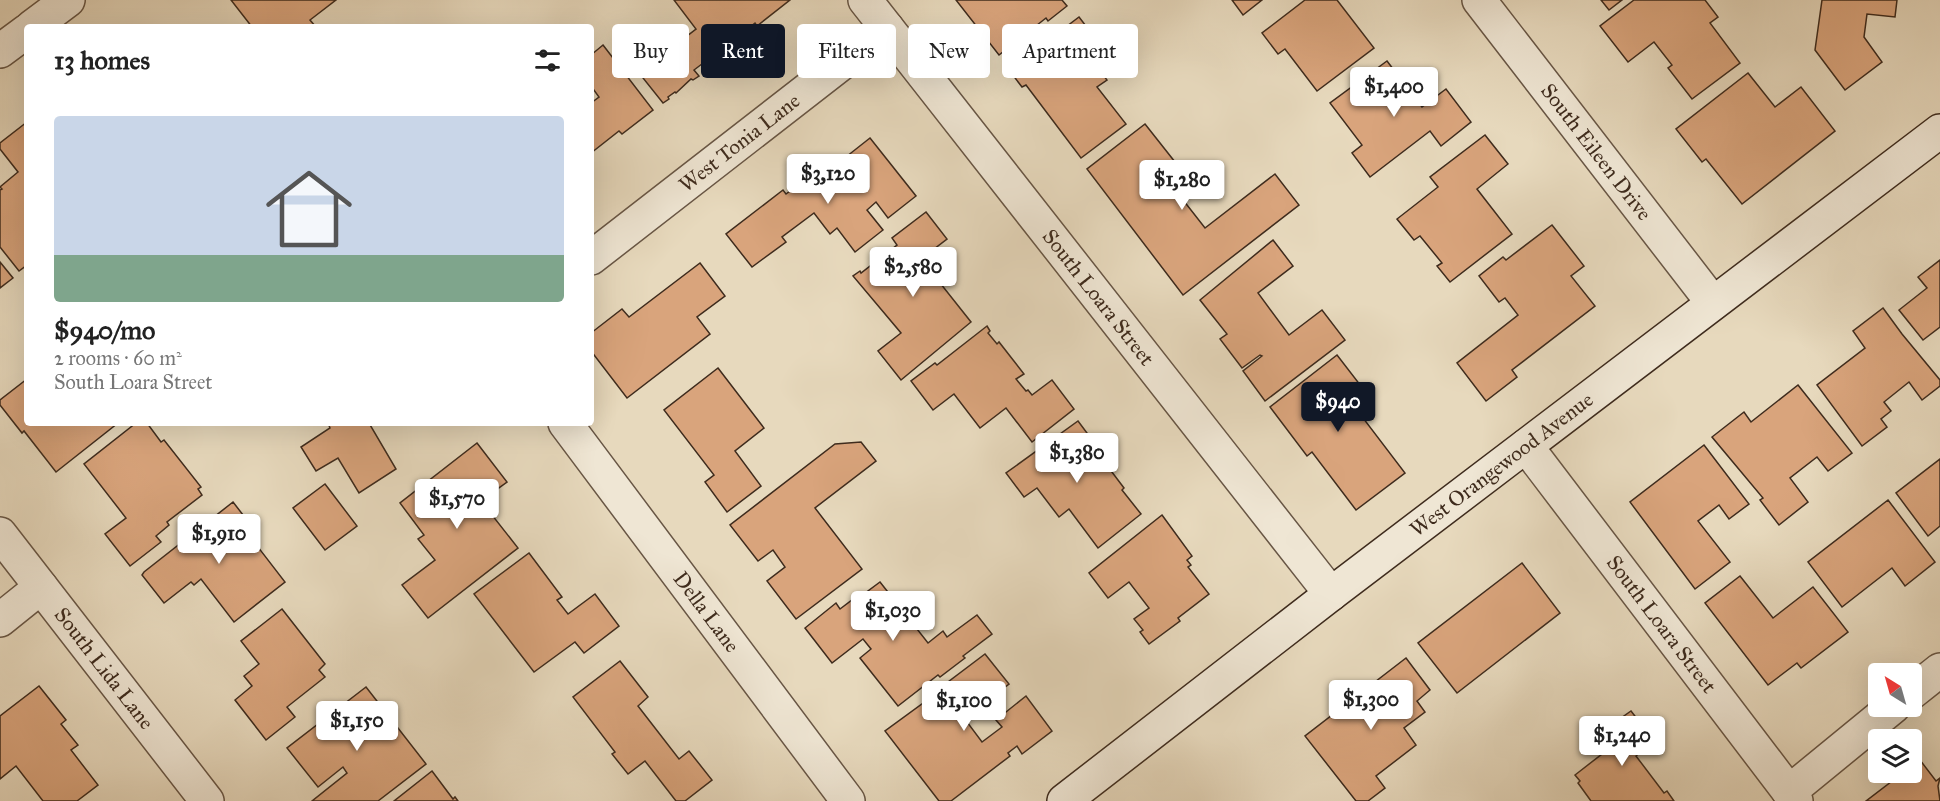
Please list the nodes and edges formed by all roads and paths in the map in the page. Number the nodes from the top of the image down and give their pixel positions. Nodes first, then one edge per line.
1 (68, 0) edge
2 (865, 0) edge
3 (1479, 0) edge
4 (36, 24) edge
5 (884, 24) edge
6 (24, 33) edge
7 (896, 39) edge
8 (0, 51) edge
9 (823, 78) edge
10 (1940, 131) edge
11 (594, 256) edge
12 (1713, 303) junction
13 (568, 426) edge
14 (1526, 446) junction
15 (0, 534) edge
16 (41, 587) junction
17 (1332, 594) junction
18 (0, 620) edge
19 (1940, 670) edge
20 (1922, 684) edge
21 (1882, 717) edge
22 (1792, 796) edge
23 (207, 801) edge
24 (848, 801) edge
25 (1064, 801) edge

1 - 4 street
2 - 5 street, South Loara Street
3 - 12 street, South Eileen Drive
6 - 8 street
7 - 17 street, South Loara Street
9 - 11 street, West Tonia Lane
10 - 12 street, West Orangewood Avenue
12 - 14 street, West Orangewood Avenue
13 - 24 street, Della Lane
14 - 17 street, West Orangewood Avenue
14 - 22 street, South Loara Street
15 - 16 street, South Lida Lane
16 - 18 street
16 - 23 street, South Lida Lane
17 - 25 street, West Orangewood Avenue
19 - 20 street
21 - 22 street

